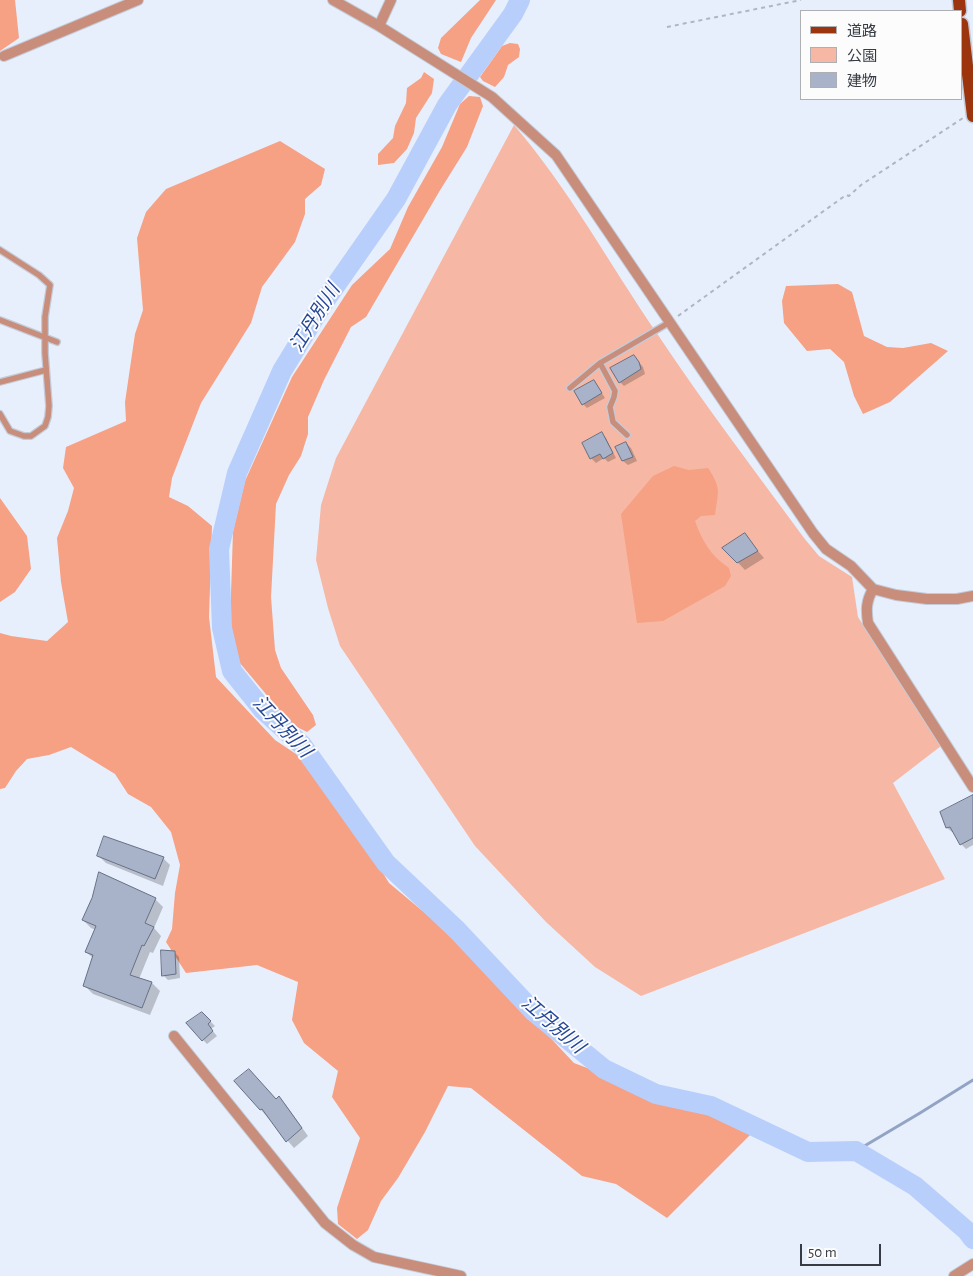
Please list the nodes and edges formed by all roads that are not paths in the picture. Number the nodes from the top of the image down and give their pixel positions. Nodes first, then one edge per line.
1 (332, 0) edge
2 (391, 0) edge
3 (132, 1) edge
4 (380, 26) junction
5 (963, 32) edge
6 (2, 58) edge
7 (973, 114) edge
8 (0, 250) edge
9 (0, 320) edge
10 (670, 322) junction
11 (45, 336) junction
12 (58, 342) dead end
13 (600, 363) junction
14 (46, 370) junction
15 (0, 382) edge
16 (570, 388) dead end
17 (0, 414) edge
18 (627, 435) dead end
19 (873, 589) junction
20 (973, 596) edge
21 (973, 787) edge
22 (174, 1036) dead end
23 (973, 1264) edge
24 (461, 1276) edge
25 (954, 1276) edge

1 - 4 street
2 - 4 street
3 - 6 street
4 - 10 street
5 - 7 main road
8 - 11 lane
9 - 11 lane
10 - 13 lane
10 - 19 street
11 - 12 lane
11 - 14 lane
13 - 16 lane
13 - 18 lane
14 - 15 lane
14 - 17 lane
19 - 20 street
19 - 21 street
22 - 24 street
23 - 25 street

